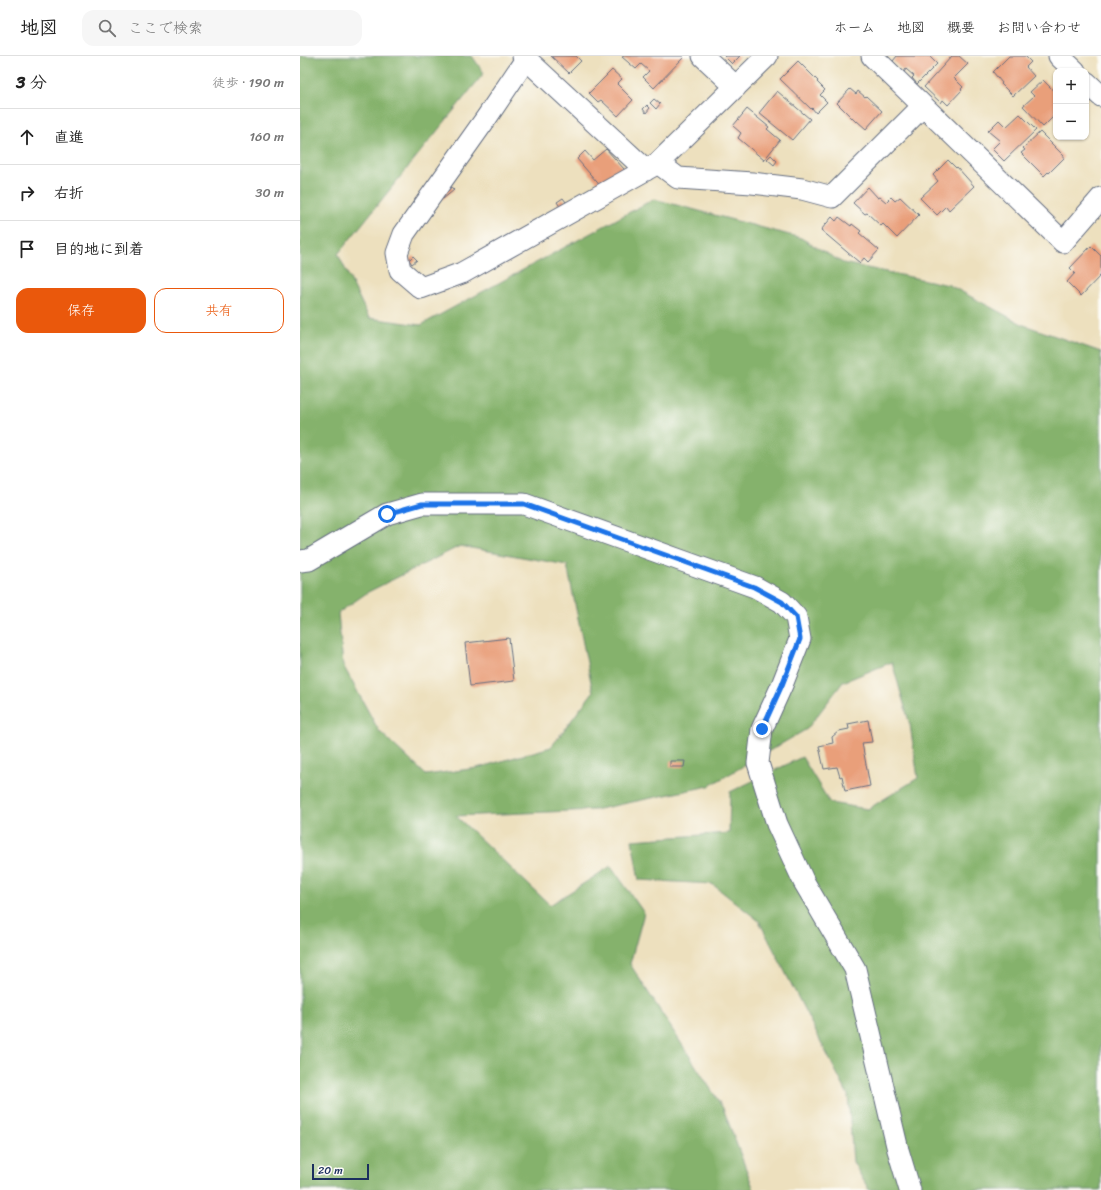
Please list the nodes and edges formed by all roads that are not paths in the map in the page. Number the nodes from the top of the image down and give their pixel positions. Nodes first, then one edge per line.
1 (703, 56) edge
2 (767, 56) edge
3 (872, 56) edge
4 (1059, 56) edge
5 (524, 57) edge
6 (1072, 68) edge
7 (1089, 85) edge
8 (736, 87) junction
9 (1101, 96) edge
10 (923, 106) junction
11 (652, 166) junction
12 (1101, 198) edge
13 (300, 561) edge
14 (910, 1190) edge

1 - 8 street
2 - 8 street
3 - 10 street
4 - 6 street
5 - 11 street
5 - 11 street
7 - 9 street
8 - 11 street
10 - 11 street
10 - 12 street
13 - 14 street

